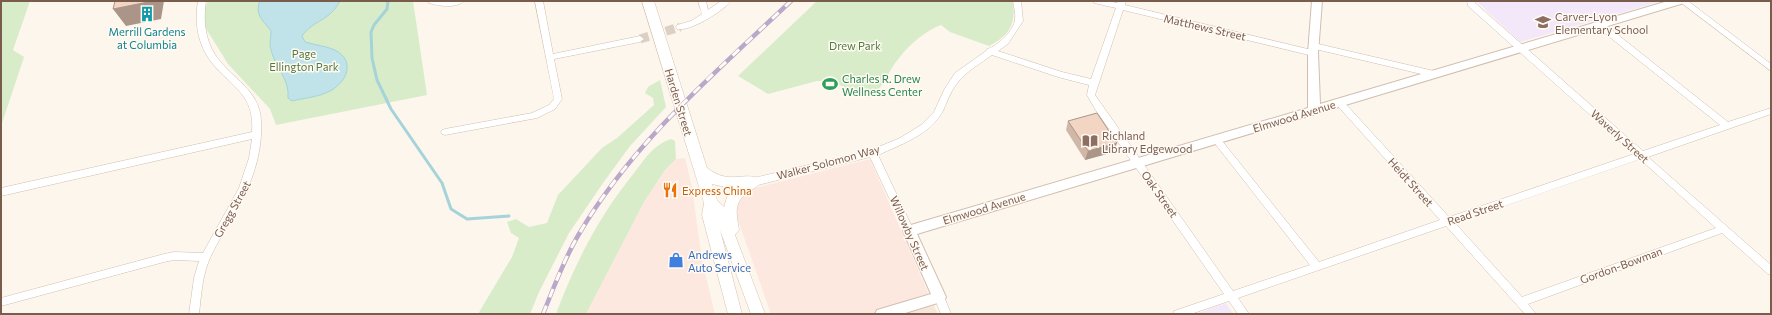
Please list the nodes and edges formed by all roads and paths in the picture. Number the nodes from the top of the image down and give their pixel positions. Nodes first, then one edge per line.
1 (202, 1) edge
2 (460, 1) edge
3 (539, 1) edge
4 (648, 1) edge
5 (702, 1) edge
6 (727, 1) edge
7 (1017, 1) edge
8 (1097, 1) edge
9 (1317, 1) edge
10 (1471, 1) edge
11 (1681, 1) edge
12 (433, 2) edge
13 (1121, 4) edge
14 (706, 15) junction
15 (1600, 25) junction
16 (680, 27) tunnel mouth
17 (640, 39) tunnel mouth
18 (1521, 48) junction
19 (1313, 50) junction
20 (990, 51) junction
21 (551, 57) junction
22 (1771, 68) edge
23 (1434, 74) junction
24 (1094, 83) junction
25 (1339, 102) junction
26 (1314, 110) junction
27 (1771, 111) edge
28 (1726, 126) junction
29 (445, 132) dead end
30 (257, 134) junction
31 (1216, 139) junction
32 (873, 152) junction
33 (1642, 155) junction
34 (1137, 162) junction
35 (702, 172) junction
36 (754, 182) junction
37 (1, 192) edge
38 (711, 203) junction
39 (1446, 222) junction
40 (1723, 229) junction
41 (909, 231) junction
42 (734, 248) junction
43 (205, 257) junction
44 (1316, 267) junction
45 (1771, 271) edge
46 (1232, 296) junction
47 (938, 297) junction
48 (1, 302) edge
49 (1520, 302) junction
50 (194, 314) edge
51 (735, 314) edge
52 (758, 314) edge
53 (882, 314) edge
54 (946, 314) edge
55 (1178, 314) edge
56 (1244, 314) edge
57 (1531, 314) edge

1 - 30 street, Gregg Street
2 - 12 street
3 - 21 street
4 - 35 main road, Harden Street
5 - 14 street
6 - 14 street
7 - 20 street, Walker Solomon Way
8 - 13 street, Matthews Street
9 - 19 street
10 - 18 street, Waverly Street
11 - 15 street, Elmwood Avenue
11 - 22 street
13 - 19 street, Matthews Street
13 - 24 street, Oak Street
14 - 16 street
15 - 18 street, Elmwood Avenue
15 - 28 street
17 - 21 street
18 - 23 street, Elmwood Avenue
18 - 33 street, Waverly Street
19 - 23 street, Matthews Street
19 - 26 street
20 - 24 street
20 - 32 street, Walker Solomon Way
21 - 29 street
23 - 25 street, Elmwood Avenue
24 - 34 street, Oak Street
25 - 26 street, Elmwood Avenue
25 - 39 street, Heidt Street
26 - 31 street, Elmwood Avenue
27 - 28 street, Read Street
28 - 33 street, Read Street
30 - 37 street
30 - 43 street, Gregg Street
31 - 34 street, Elmwood Avenue
31 - 44 street
32 - 36 street, Walker Solomon Way
32 - 41 street, Willowby Street
33 - 39 street, Read Street
33 - 40 street, Waverly Street
34 - 41 street, Elmwood Avenue
34 - 46 street, Oak Street
35 - 36 main road
35 - 38 main road, Harden Street
36 - 42 main road
38 - 42 main road, Harden Street
38 - 51 main road, Harden Street
39 - 44 street, Read Street
39 - 49 street, Heidt Street
40 - 45 street, Waverly Street
40 - 49 street, Gordon-Bowman
41 - 47 street, Willowby Street
42 - 52 main road, Harden Street
43 - 48 street
43 - 50 street, Gregg Street
44 - 46 street, Read Street
46 - 55 street, Read Street
46 - 56 street, Oak Street
47 - 53 street
47 - 54 street, Willowby Street
49 - 57 street, Heidt Street

